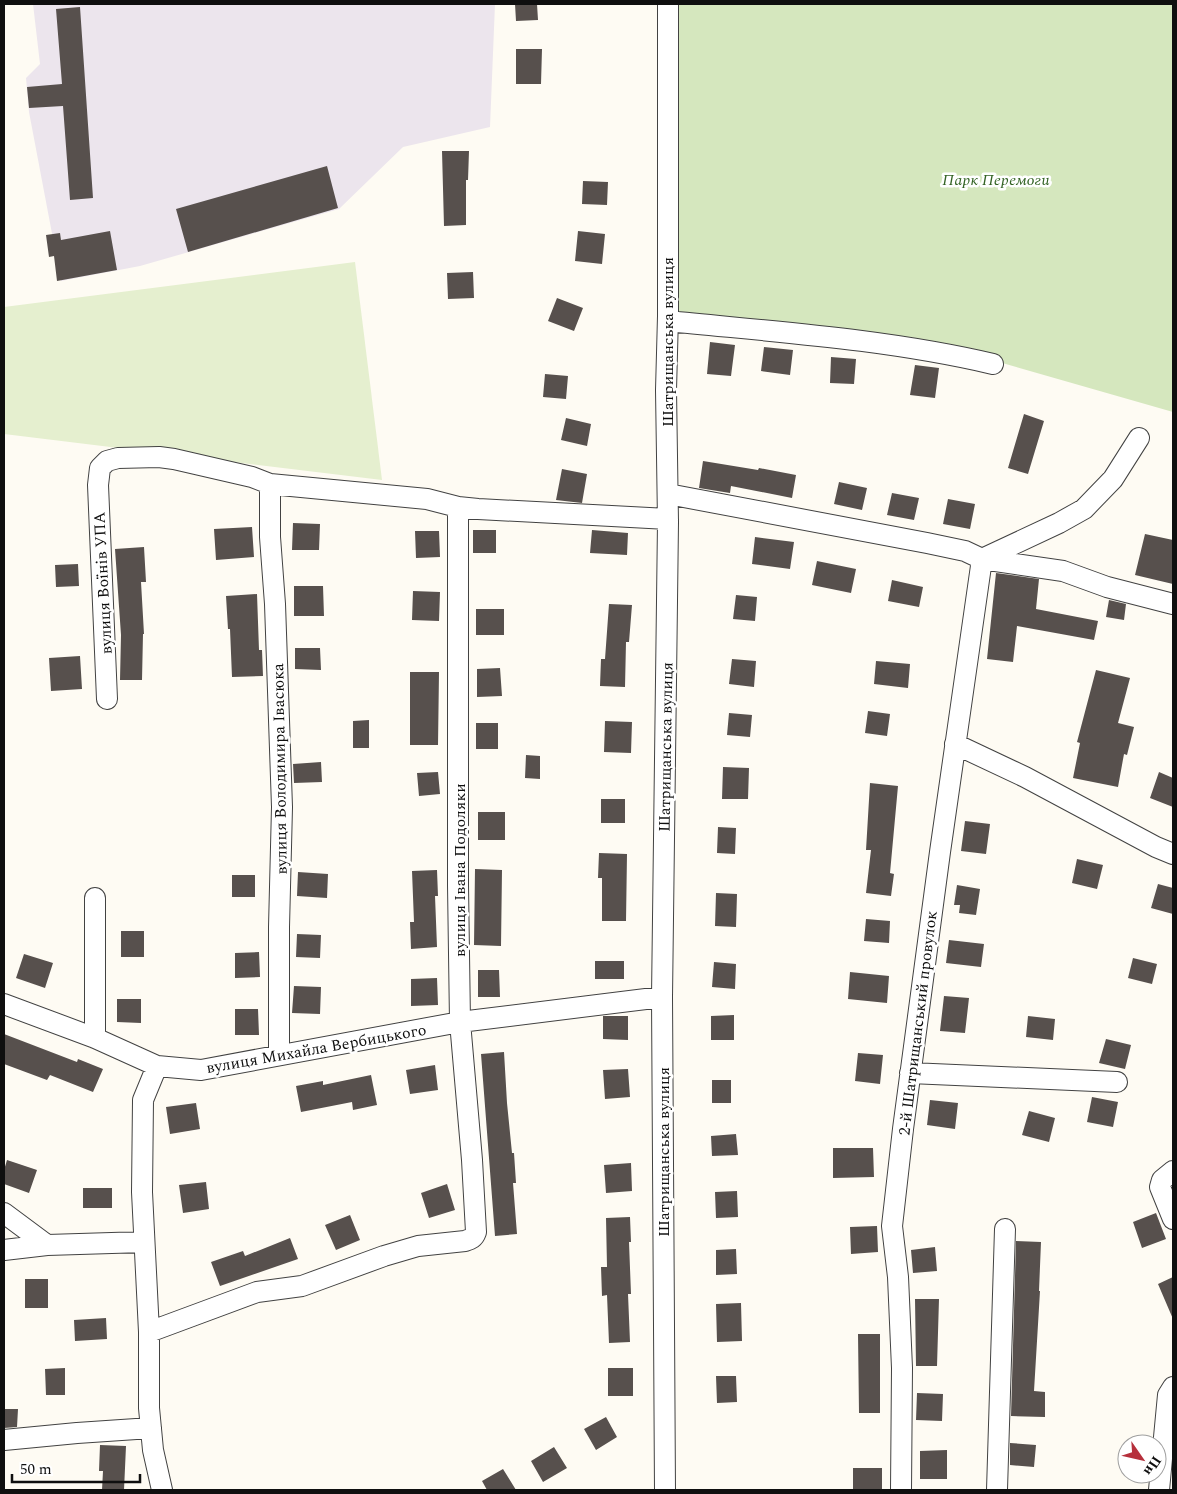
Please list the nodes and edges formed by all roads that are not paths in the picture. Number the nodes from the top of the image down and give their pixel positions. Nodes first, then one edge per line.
1 (668, 4) edge
2 (668, 321) junction
3 (993, 364) dead end
4 (1139, 438) dead end
5 (270, 484) junction
6 (668, 494) junction
7 (458, 507) junction
8 (668, 519) junction
9 (982, 559) junction
10 (1173, 604) edge
11 (107, 699) dead end
12 (955, 744) junction
13 (1173, 854) edge
14 (95, 898) dead end
15 (662, 997) junction
16 (4, 1004) edge
17 (460, 1022) junction
18 (95, 1038) junction
19 (279, 1054) junction
20 (157, 1066) junction
21 (910, 1073) junction
22 (1118, 1082) dead end
23 (1173, 1171) edge
24 (4, 1213) edge
25 (1173, 1219) edge
26 (1006, 1229) dead end
27 (144, 1242) junction
28 (47, 1245) junction
29 (4, 1250) edge
30 (149, 1332) junction
31 (1173, 1387) edge
32 (151, 1428) junction
33 (4, 1440) edge
34 (162, 1490) edge
35 (665, 1490) edge
36 (902, 1490) edge
37 (997, 1490) edge
38 (1159, 1490) edge

1 - 2 street, Шатрищанська вулиця
2 - 3 street
2 - 6 street, Шатрищанська вулиця
4 - 9 street
5 - 7 street
5 - 11 street, вулиця Воїнів УПА
5 - 19 street, вулиця Володимира Івасюка
6 - 8 street, Шатрищанська вулиця
6 - 9 street
7 - 8 street
7 - 17 street, вулиця Івана Подоляки
8 - 15 street, Шатрищанська вулиця
9 - 10 street
9 - 12 street, 2-й Шатрищанський провулок
12 - 13 street
12 - 21 street, 2-й Шатрищанський провулок
14 - 18 street
15 - 17 street, вулиця Михайла Вербицького
15 - 35 street, Шатрищанська вулиця
16 - 18 street, вулиця Михайла Вербицького
17 - 19 street, вулиця Михайла Вербицького
17 - 30 street, вулиця Івана Подоляки
18 - 20 street, вулиця Михайла Вербицького
19 - 20 street, вулиця Михайла Вербицького
20 - 27 street
21 - 22 street
21 - 36 street, 2-й Шатрищанський провулок
23 - 25 street
24 - 28 street
26 - 37 street
27 - 28 street
27 - 30 street
28 - 29 street
30 - 32 street
31 - 38 street
32 - 33 street
32 - 34 street

